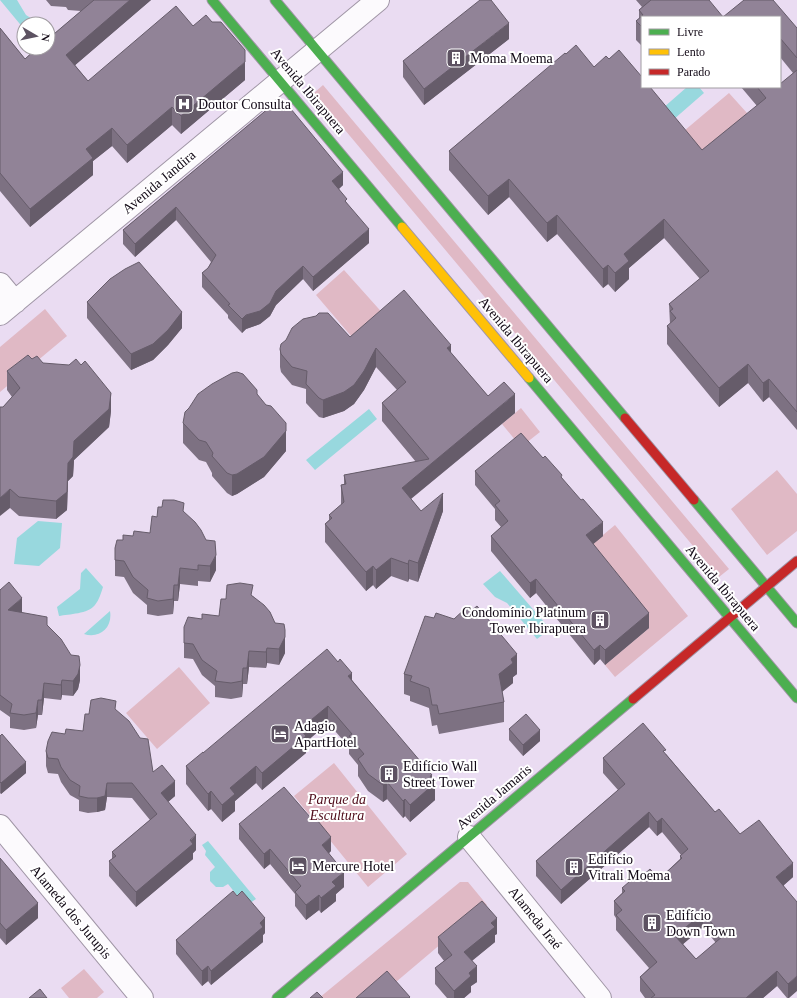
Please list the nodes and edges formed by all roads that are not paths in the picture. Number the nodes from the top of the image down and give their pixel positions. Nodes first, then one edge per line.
1 (212, 0) edge
2 (275, 0) edge
3 (378, 0) edge
4 (318, 51) junction
5 (281, 82) junction
6 (0, 284) edge
7 (8, 308) edge
8 (797, 561) edge
9 (766, 586) junction
10 (729, 618) junction
11 (797, 623) edge
12 (797, 698) edge
13 (0, 826) edge
14 (469, 837) junction
15 (142, 998) edge
16 (277, 998) edge
17 (600, 998) edge

1 - 5 main road, Avenida Ibirapuera
2 - 4 main road
3 - 4 street, Avenida Jandira
4 - 5 street, Avenida Jandira
4 - 9 main road
5 - 7 street, Avenida Jandira
5 - 10 main road, Avenida Ibirapuera
6 - 7 street
8 - 9 main road, Avenida Jamaris
9 - 10 main road, Avenida Jamaris
9 - 11 main road
10 - 12 main road, Avenida Ibirapuera
10 - 14 main road, Avenida Jamaris
13 - 15 street, Alameda dos Jurupis
14 - 16 main road, Avenida Jamaris
14 - 17 street, Alameda Iraé

